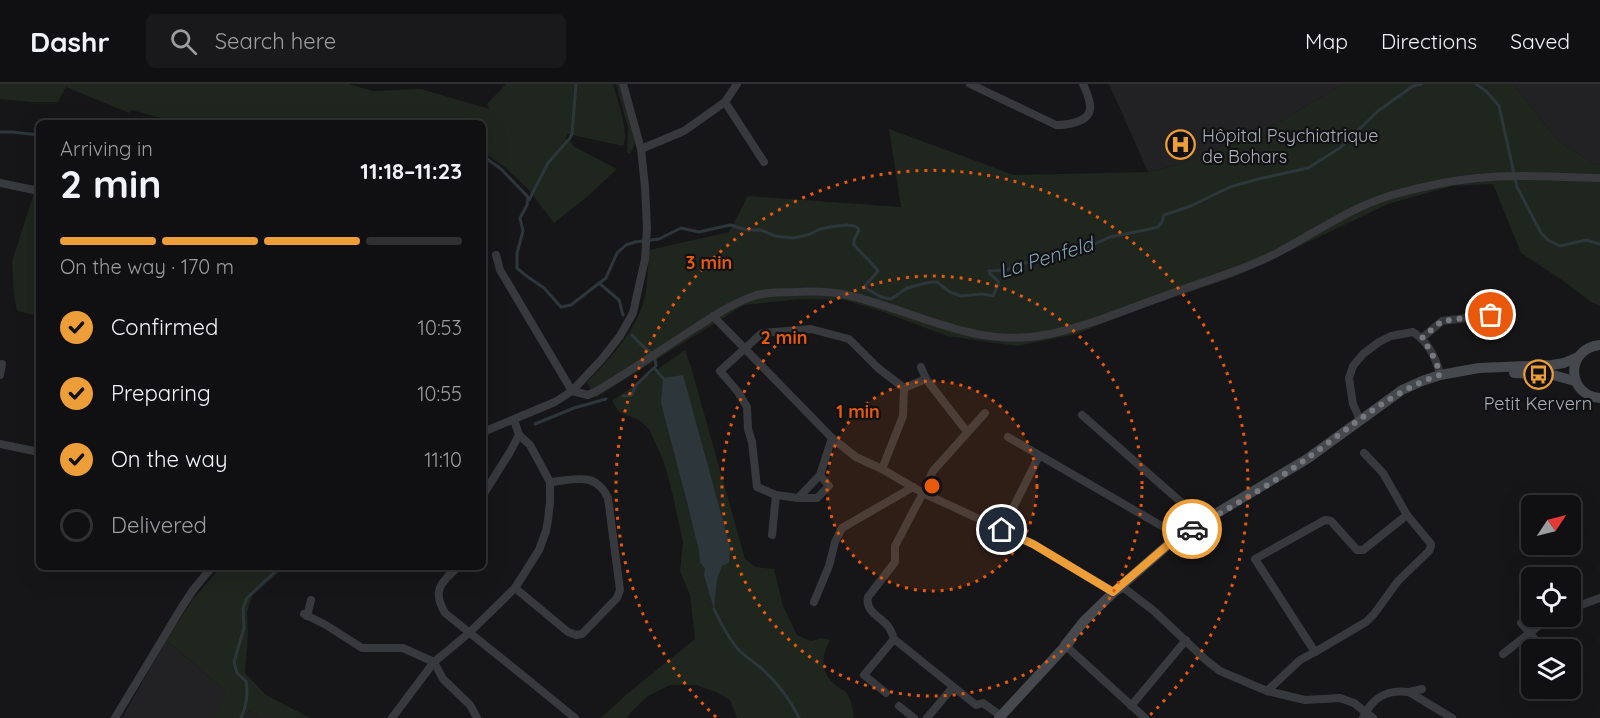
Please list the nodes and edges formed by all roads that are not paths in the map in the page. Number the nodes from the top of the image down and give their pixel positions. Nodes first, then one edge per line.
1 (623, 84) edge
2 (737, 84) edge
3 (970, 84) edge
4 (1083, 84) edge
5 (725, 102) junction
6 (641, 149) junction
7 (764, 162) dead end
8 (1600, 178) edge
9 (0, 183) edge
10 (36, 190) edge
11 (496, 255) dead end
12 (1491, 315) dead end
13 (713, 316) junction
14 (1600, 335) edge
15 (1422, 338) junction
16 (1597, 345) edge
17 (745, 349) junction
18 (1578, 357) junction
19 (2, 364) dead end
20 (921, 367) dead end
21 (1446, 374) junction
22 (0, 375) edge
23 (926, 379) junction
24 (1575, 381) junction
25 (904, 388) junction
26 (572, 391) junction
27 (1598, 399) edge
28 (985, 413) dead end
29 (1082, 415) dead end
30 (514, 420) junction
31 (1360, 420) junction
32 (964, 428) dead end
33 (486, 431) edge
34 (519, 435) junction
35 (1008, 437) dead end
36 (832, 438) junction
37 (0, 444) edge
38 (36, 451) edge
39 (1364, 453) dead end
40 (1039, 456) junction
41 (882, 469) junction
42 (820, 475) junction
43 (550, 482) junction
44 (913, 487) junction
45 (486, 490) edge
46 (923, 493) junction
47 (777, 495) junction
48 (798, 498) junction
49 (1407, 515) junction
50 (1195, 527) junction
51 (1002, 530) junction
52 (772, 535) dead end
53 (1177, 537) junction
54 (210, 570) edge
55 (455, 570) edge
56 (515, 588) junction
57 (1119, 590) junction
58 (1600, 598) edge
59 (311, 600) dead end
60 (814, 602) dead end
61 (1581, 605) edge
62 (1525, 627) edge
63 (1537, 627) edge
64 (469, 633) junction
65 (1530, 633) junction
66 (894, 639) junction
67 (1535, 639) edge
68 (1186, 640) junction
69 (1065, 645) junction
70 (1315, 652) junction
71 (1503, 654) dead end
72 (434, 662) junction
73 (952, 687) junction
74 (1422, 689) dead end
75 (1267, 691) junction
76 (1409, 692) junction
77 (886, 693) dead end
78 (899, 706) dead end
79 (1131, 706) junction
80 (1364, 715) edge
81 (1000, 717) edge
82 (115, 718) edge
83 (392, 718) edge
84 (477, 718) edge
85 (574, 718) edge
86 (914, 718) edge
87 (927, 718) edge
88 (1145, 718) edge
89 (1373, 718) edge
90 (1452, 718) edge

1 - 6 street
2 - 5 street
3 - 4 street
5 - 6 street
5 - 7 street
6 - 26 street
8 - 13 street
9 - 10 street
11 - 26 street
12 - 15 street
13 - 17 street
13 - 26 street
14 - 16 main road
15 - 21 street
15 - 31 street
16 - 18 main road
17 - 25 street
17 - 36 street
17 - 47 street
18 - 21 main road
18 - 24 main road
19 - 22 street
20 - 23 street
21 - 24 main road
21 - 31 main road
23 - 25 street
23 - 32 street
24 - 27 main road
25 - 41 street
26 - 30 street
28 - 46 street
29 - 50 street
30 - 33 street
30 - 34 street
31 - 50 main road
34 - 43 street
34 - 45 street
35 - 40 street
36 - 41 street
36 - 42 street
37 - 38 street
39 - 49 street
40 - 51 street
40 - 53 street
41 - 44 street
42 - 48 street
42 - 48 street
43 - 56 street
43 - 56 street
44 - 46 street
44 - 60 street
46 - 51 street
46 - 66 street
47 - 48 street
47 - 52 street
49 - 70 street
49 - 70 street
50 - 53 main road
50 - 57 main road
51 - 57 street
53 - 57 main road
54 - 82 street
55 - 64 street
56 - 64 street
57 - 68 street
57 - 69 main road
58 - 61 street
59 - 72 street
62 - 65 street
63 - 65 street
64 - 72 street
64 - 85 street
65 - 67 street
65 - 71 street
66 - 73 street
66 - 77 street
68 - 75 street
68 - 79 street
69 - 79 street
69 - 81 main road
70 - 75 street
72 - 83 street
72 - 84 street
73 - 81 street
73 - 87 street
74 - 76 street
75 - 80 street
76 - 80 street
76 - 90 street
78 - 86 street
79 - 88 street
80 - 89 street

